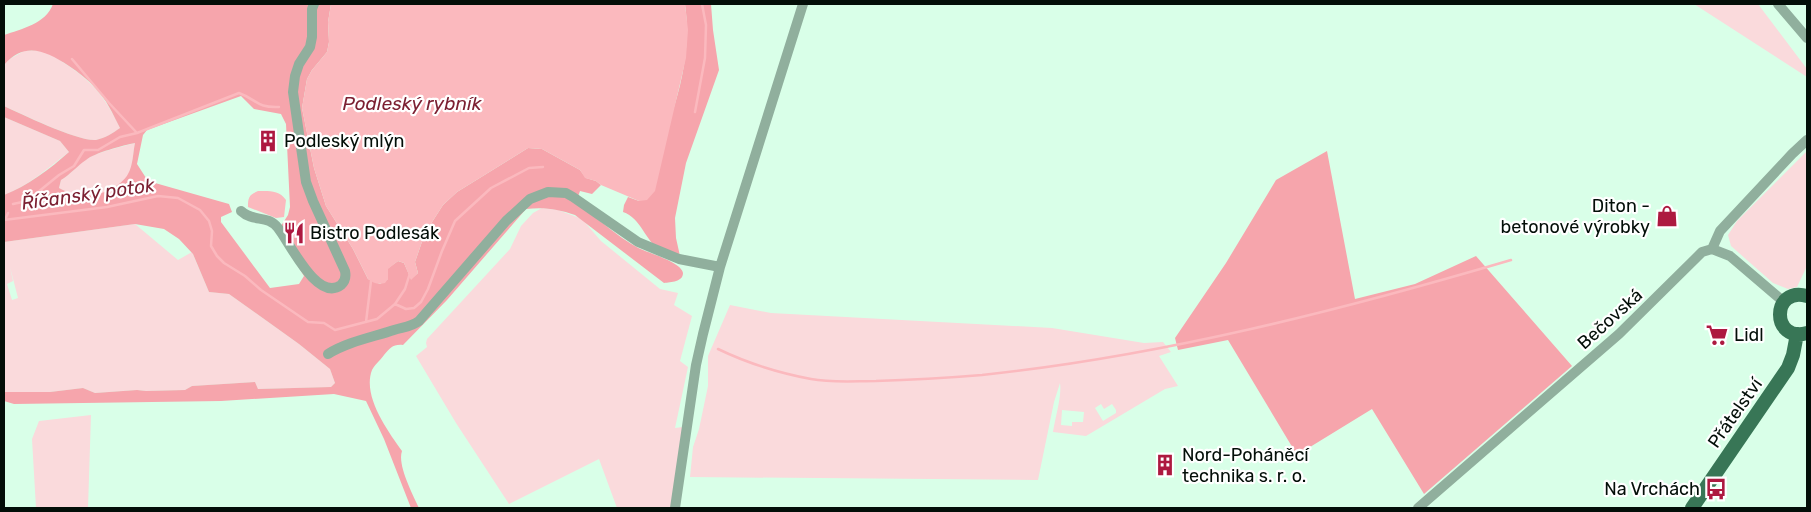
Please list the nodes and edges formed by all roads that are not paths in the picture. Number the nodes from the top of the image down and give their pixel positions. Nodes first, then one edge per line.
1 (314, 4) edge
2 (803, 4) edge
3 (1778, 4) edge
4 (1807, 38) edge
5 (1807, 140) edge
6 (242, 211) dead end
7 (1712, 249) junction
8 (720, 267) junction
9 (1807, 293) edge
10 (1784, 302) junction
11 (1802, 333) edge
12 (328, 354) dead end
13 (675, 508) edge
14 (1418, 508) edge
15 (1692, 508) edge

1 - 6 street
2 - 8 street
3 - 4 street
5 - 7 street
7 - 10 street
7 - 14 street, Bečovská
8 - 12 street
8 - 13 street
9 - 10 main road
10 - 11 main road, Přátelství
11 - 15 main road, Přátelství

